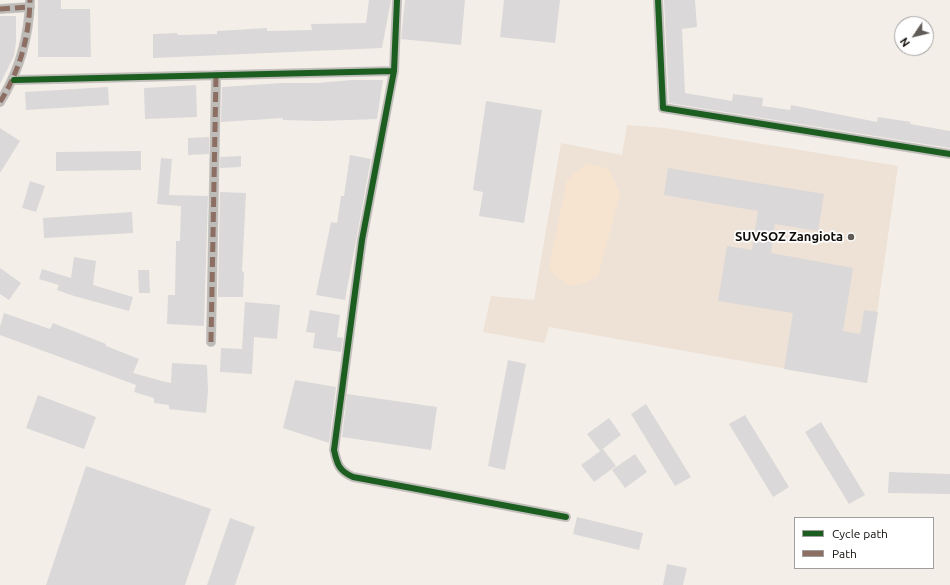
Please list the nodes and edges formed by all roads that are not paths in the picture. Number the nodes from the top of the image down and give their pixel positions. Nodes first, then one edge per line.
1 (397, 0) edge
2 (658, 0) edge
3 (30, 4) edge
4 (0, 9) edge
5 (394, 71) junction
6 (216, 75) junction
7 (14, 80) junction
8 (0, 102) edge
9 (950, 154) edge
10 (211, 342) dead end
11 (566, 517) dead end

1 - 5 street
2 - 9 street
3 - 4 street
3 - 7 street
5 - 6 street
5 - 11 street
6 - 7 street
6 - 10 street
7 - 8 street

